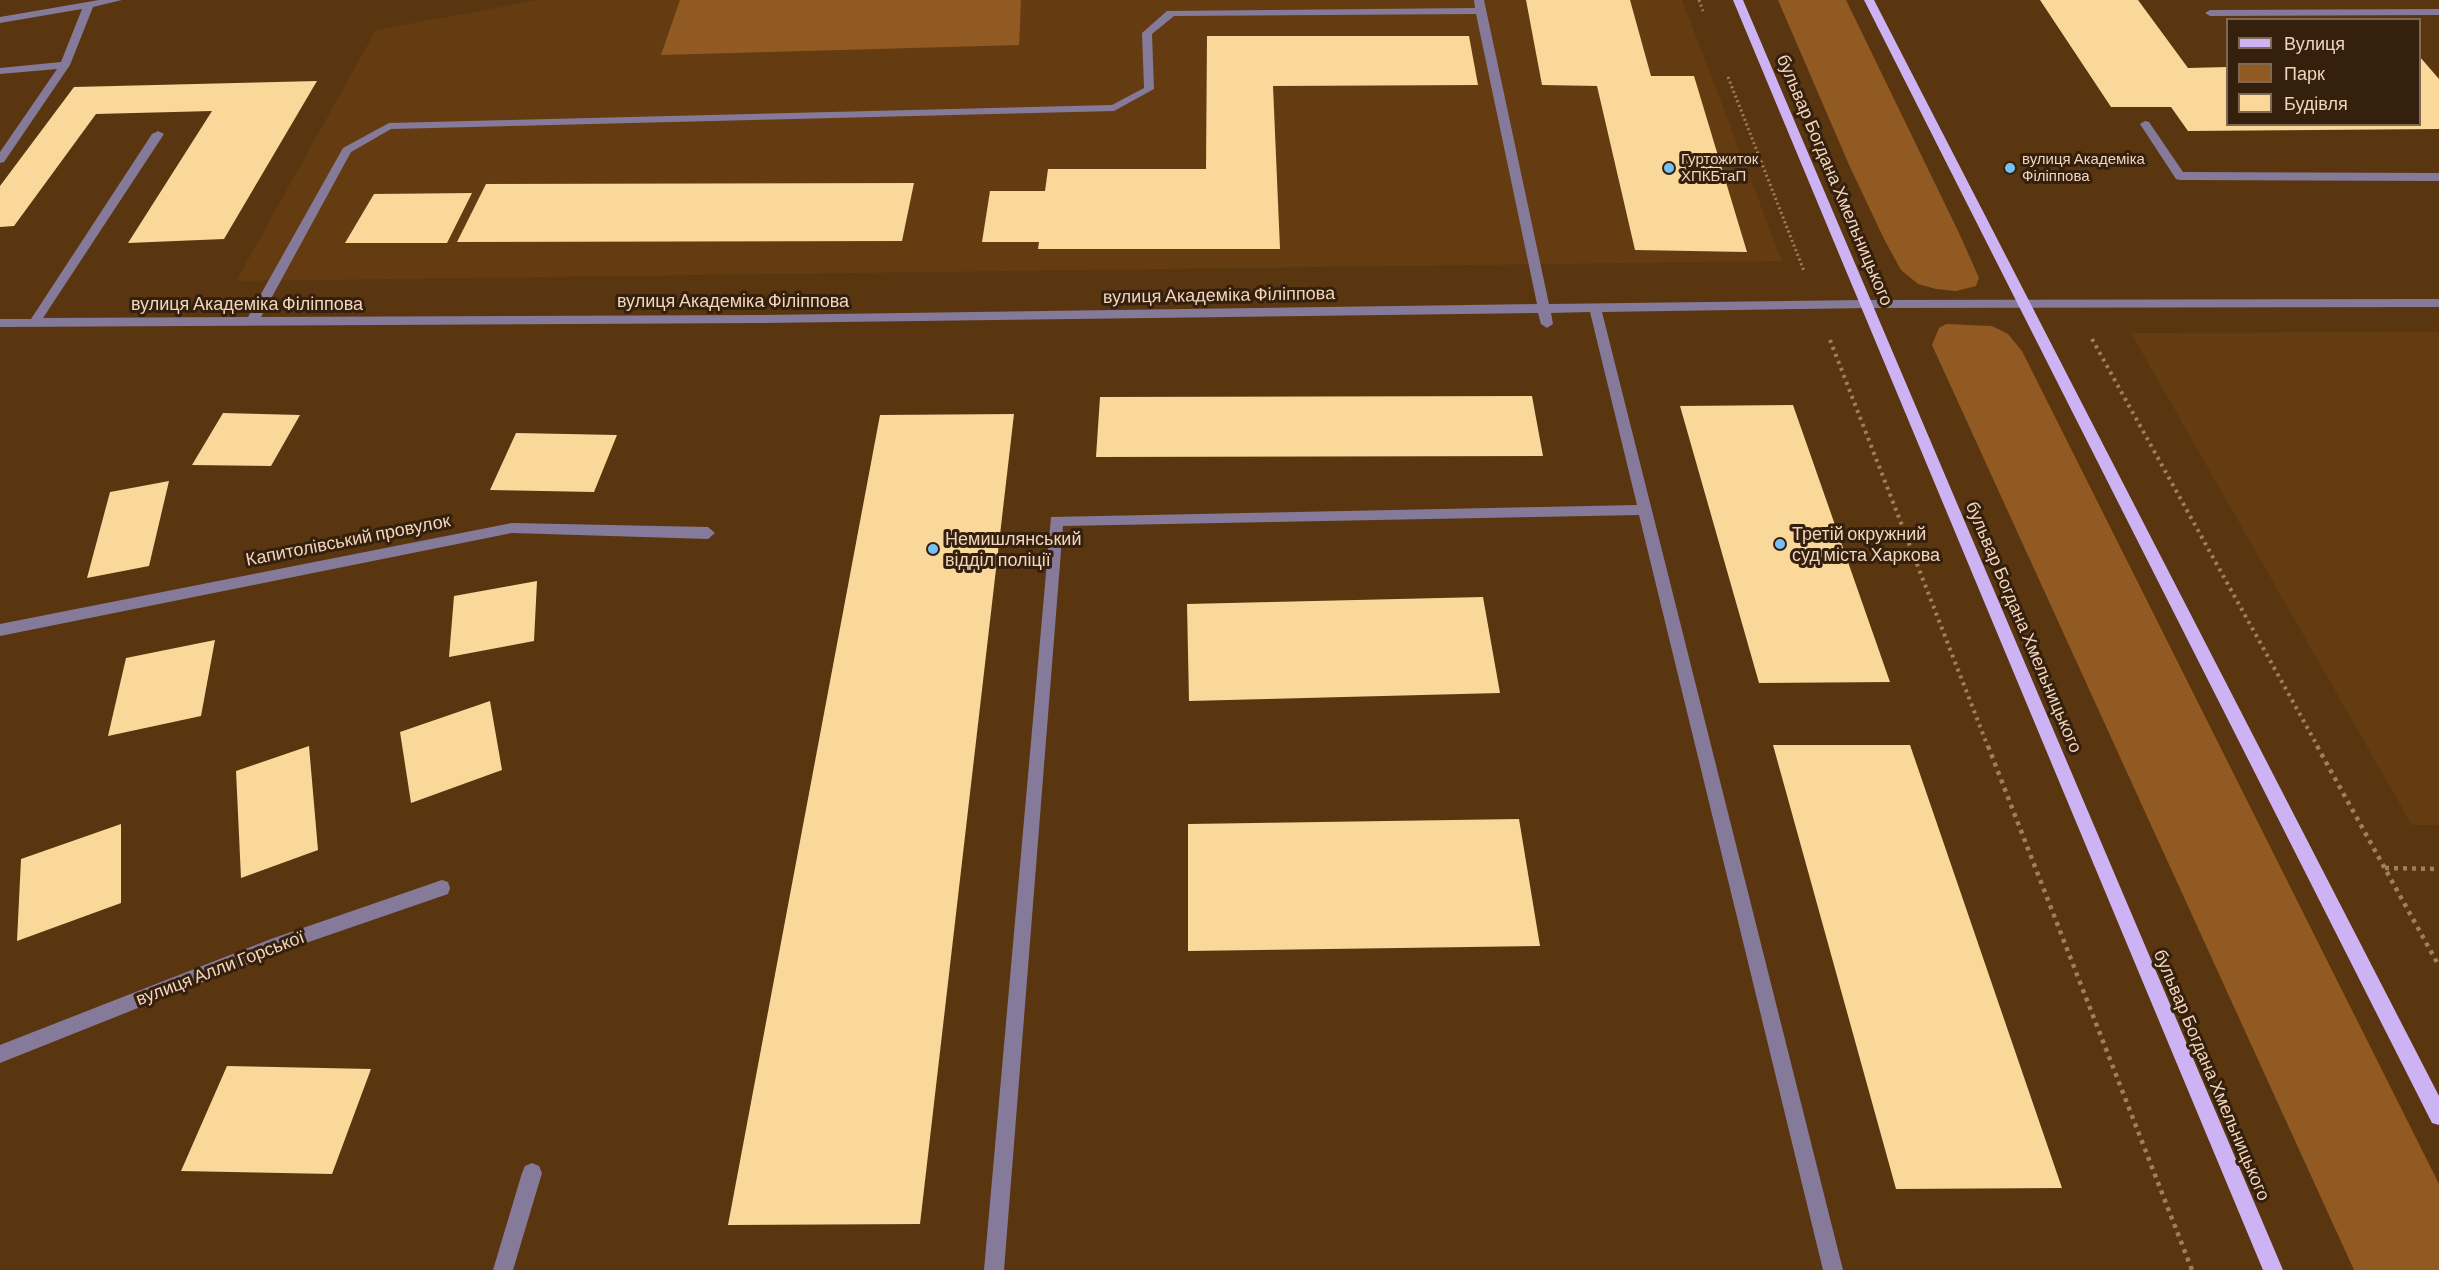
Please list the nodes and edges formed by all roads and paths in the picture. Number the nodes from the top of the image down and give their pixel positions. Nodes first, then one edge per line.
1 (117, 0) edge
2 (1699, 0) edge
3 (1738, 0) edge
4 (1869, 0) edge
5 (89, 5) junction
6 (1480, 5) edge
7 (2439, 12) edge
8 (2210, 13) dead end
9 (0, 20) edge
10 (1707, 22) dead end
11 (65, 65) junction
12 (1724, 65) dead end
13 (0, 71) edge
14 (2145, 124) dead end
15 (158, 134) dead end
16 (0, 160) edge
17 (2439, 177) edge
18 (2439, 303) edge
19 (1817, 304) junction
20 (1866, 304) junction
21 (2024, 304) junction
22 (2073, 304) junction
23 (1544, 308) junction
24 (1595, 308) junction
25 (34, 322) junction
26 (252, 322) junction
27 (0, 323) edge
28 (1547, 324) dead end
29 (1645, 510) junction
30 (708, 533) dead end
31 (0, 630) edge
32 (2385, 868) junction
33 (2439, 868) edge
34 (442, 888) dead end
35 (2439, 966) edge
36 (0, 1054) edge
37 (2439, 1116) edge
38 (532, 1173) dead end
39 (503, 1270) edge
40 (994, 1270) edge
41 (1833, 1270) edge
42 (2192, 1270) edge
43 (2274, 1270) edge

1 - 5 street
2 - 10 path
3 - 20 main road, бульвар Богдана Хмельницького
4 - 21 main road
5 - 9 street
5 - 11 street
6 - 23 street
6 - 26 street
7 - 8 street
11 - 13 street
11 - 16 street
12 - 19 path
14 - 17 street
15 - 25 street
18 - 22 street, вулиця Академіка Філіппова
19 - 20 street, вулиця Академіка Філіппова
19 - 24 street, вулиця Академіка Філіппова
19 - 42 path
20 - 21 street, вулиця Академіка Філіппова
20 - 43 main road, бульвар Богдана Хмельницького
21 - 22 street, вулиця Академіка Філіппова
21 - 37 main road
22 - 32 path
23 - 24 street, вулиця Академіка Філіппова
23 - 26 street, вулиця Академіка Філіппова
23 - 28 street
24 - 29 street
25 - 26 street, вулиця Академіка Філіппова
25 - 27 street, вулиця Академіка Філіппова
29 - 40 street
29 - 41 street
30 - 31 street, Капитолівський провулок
32 - 33 path
32 - 35 path
34 - 36 street, вулиця Алли Горської
38 - 39 street

